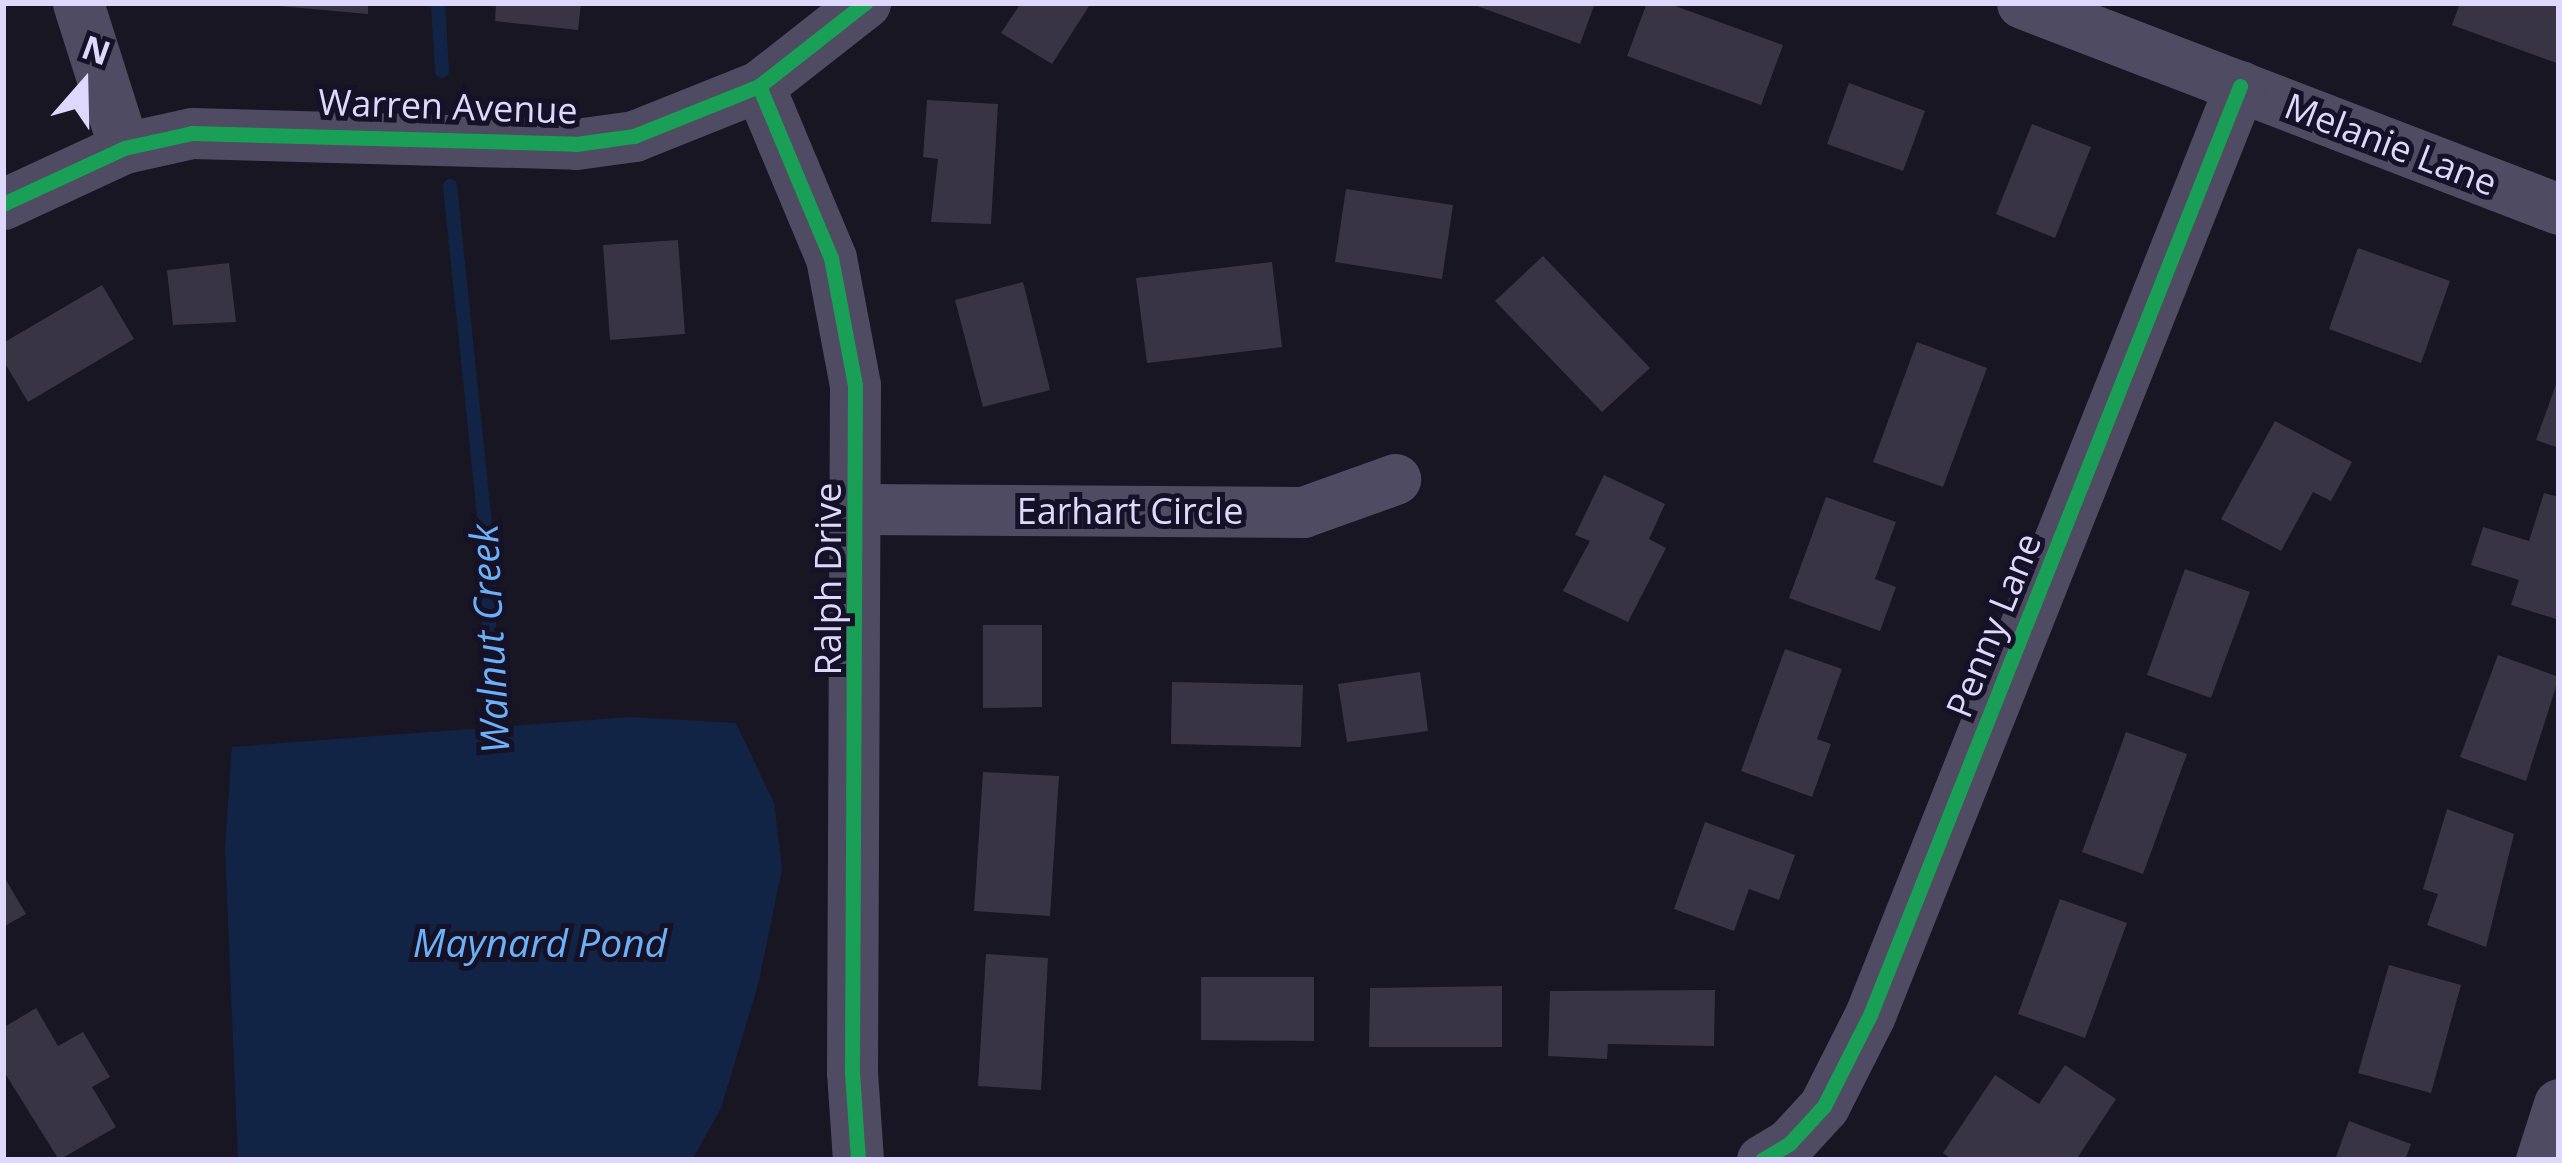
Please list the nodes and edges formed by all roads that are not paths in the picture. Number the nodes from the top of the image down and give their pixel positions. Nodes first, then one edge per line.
1 (78, 3) edge
2 (865, 3) edge
3 (2022, 3) edge
4 (759, 86) junction
5 (2240, 86) junction
6 (124, 148) junction
7 (3, 204) edge
8 (2559, 209) edge
9 (1395, 478) dead end
10 (860, 509) junction
11 (2559, 1104) edge
12 (858, 1160) edge
13 (1762, 1160) edge
14 (2541, 1160) edge

1 - 6 street
2 - 4 street, Warren Avenue
3 - 5 street, Melanie Lane
4 - 6 street, Warren Avenue
4 - 10 street, Ralph Drive
5 - 8 street, Melanie Lane
5 - 13 street, Penny Lane
6 - 7 street, Warren Avenue
9 - 10 street, Earhart Circle
10 - 12 street, Ralph Drive
11 - 14 street

